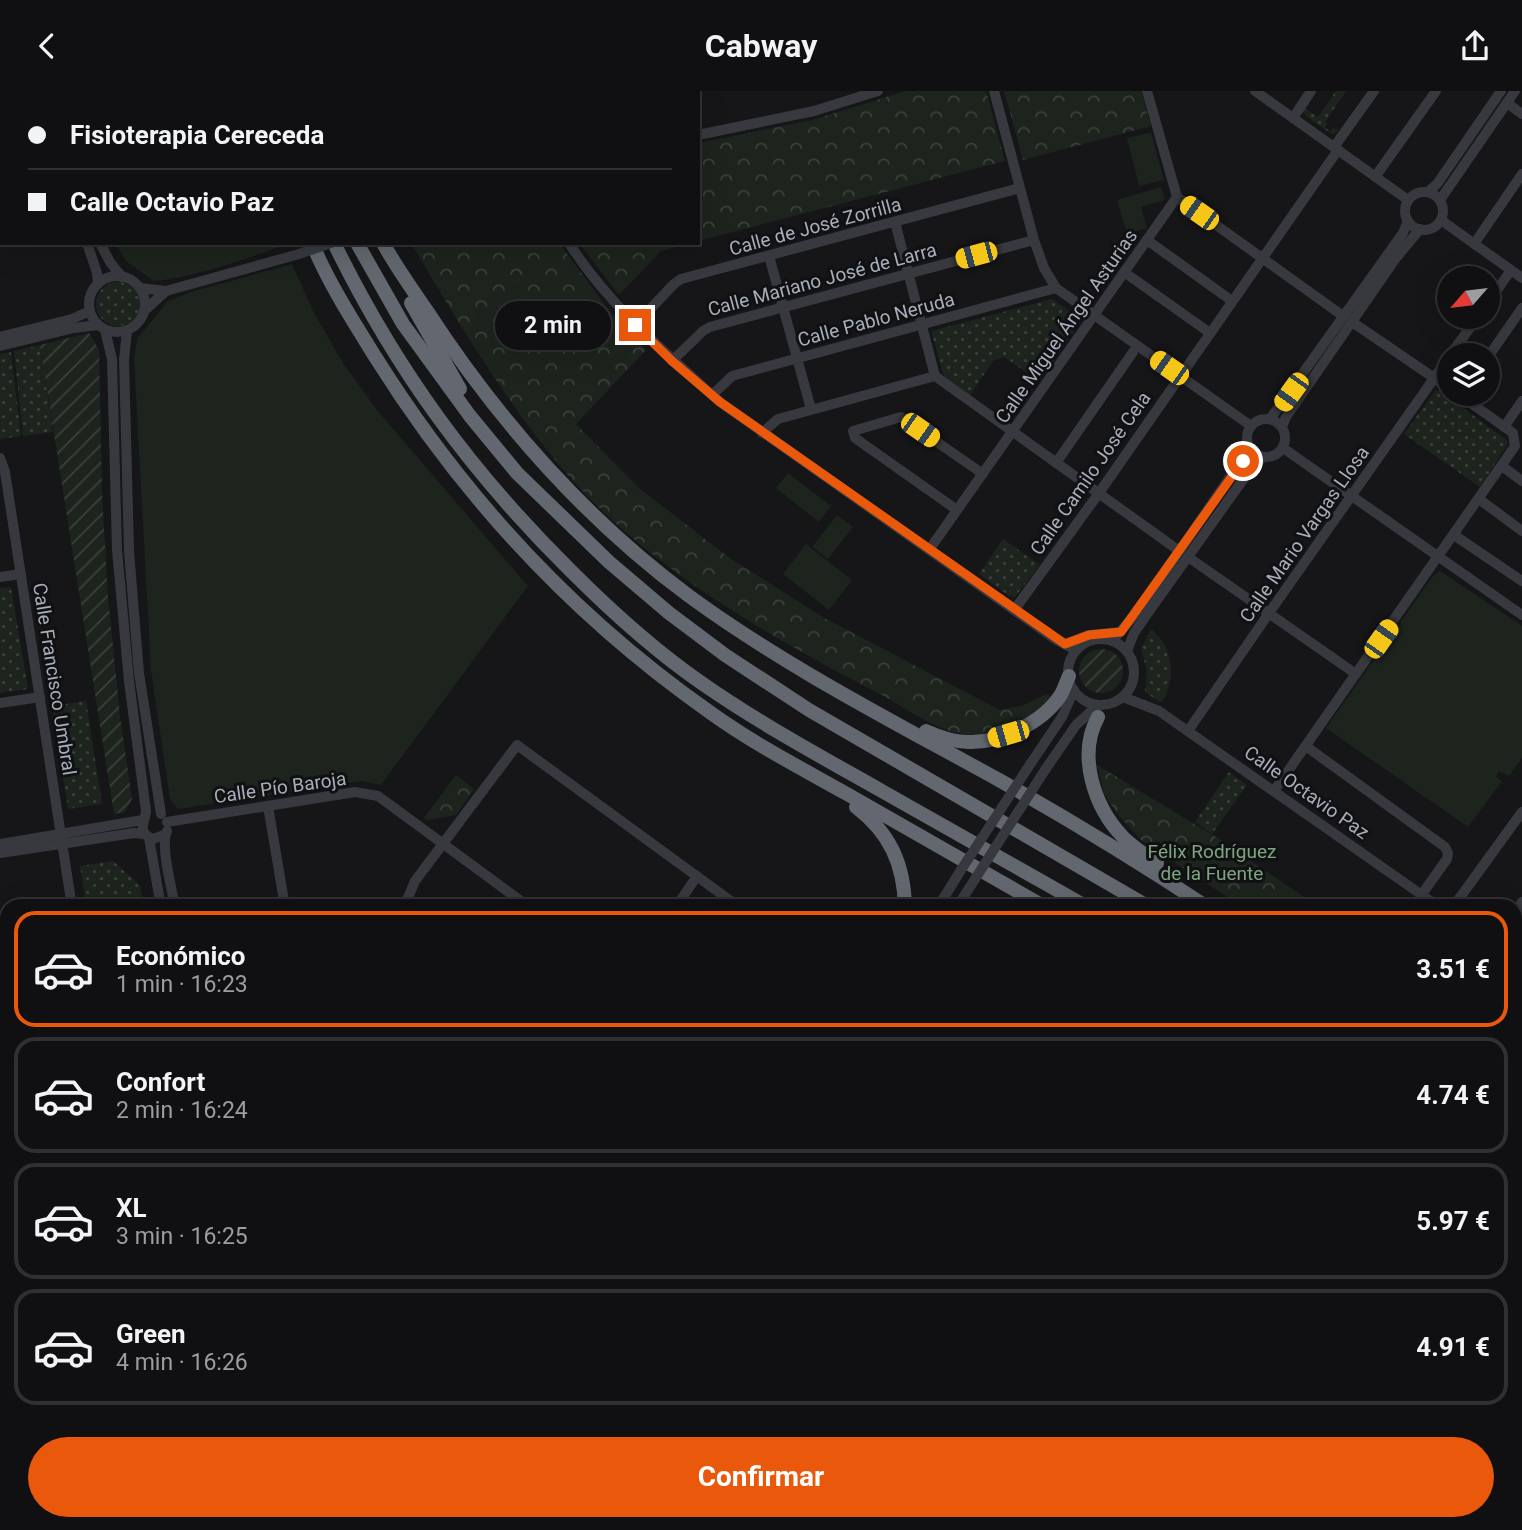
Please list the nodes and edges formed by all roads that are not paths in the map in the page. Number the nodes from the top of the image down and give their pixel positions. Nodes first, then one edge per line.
1 (878, 91) edge
2 (994, 91) edge
3 (1147, 91) edge
4 (1255, 91) edge
5 (1311, 91) edge
6 (1374, 91) edge
7 (1436, 91) edge
8 (1516, 91) edge
9 (1496, 93) edge
10 (1507, 103) junction
11 (1522, 114) edge
12 (1293, 118) junction
13 (700, 135) edge
14 (1336, 149) junction
15 (1522, 174) edge
16 (1376, 177) junction
17 (1020, 188) junction
18 (1428, 192) junction
19 (1177, 197) junction
20 (1408, 200) junction
21 (1440, 200) junction
22 (1441, 220) junction
23 (1408, 221) junction
24 (895, 222) junction
25 (1420, 229) junction
26 (1034, 240) junction
27 (1147, 240) junction
28 (1474, 244) junction
29 (88, 245) edge
30 (101, 245) edge
31 (313, 245) edge
32 (327, 245) edge
33 (334, 245) edge
34 (358, 245) edge
35 (570, 245) edge
36 (385, 248) edge
37 (769, 256) junction
38 (1264, 258) junction
39 (1511, 271) junction
40 (1124, 272) junction
41 (907, 273) junction
42 (122, 277) junction
43 (1522, 278) edge
44 (98, 283) junction
45 (1500, 286) edge
46 (140, 288) junction
47 (1056, 288) junction
48 (166, 291) junction
49 (1233, 302) junction
50 (783, 308) junction
51 (1522, 308) edge
52 (90, 311) junction
53 (144, 311) junction
54 (1094, 315) junction
55 (1348, 319) junction
56 (635, 325) junction
57 (922, 325) junction
58 (101, 327) junction
59 (127, 331) junction
60 (1210, 333) junction
61 (0, 337) edge
62 (1498, 343) edge
63 (0, 346) edge
64 (1133, 352) dead end
65 (797, 358) junction
66 (672, 361) junction
67 (1437, 372) edge
68 (1179, 375) junction
69 (935, 376) junction
70 (1433, 378) junction
71 (1437, 380) edge
72 (712, 395) junction
73 (1522, 401) edge
74 (1476, 406) edge
75 (811, 409) junction
76 (1270, 419) junction
77 (1251, 426) junction
78 (1282, 427) junction
79 (1504, 427) junction
80 (762, 433) junction
81 (1013, 433) junction
82 (1250, 448) junction
83 (1283, 448) junction
84 (1263, 457) junction
85 (0, 458) edge
86 (1056, 463) junction
87 (1502, 466) junction
88 (983, 474) junction
89 (1522, 481) edge
90 (1099, 493) junction
91 (1351, 497) junction
92 (1479, 499) junction
93 (551, 506) junction
94 (957, 510) junction
95 (1522, 531) edge
96 (1454, 534) junction
97 (929, 549) junction
98 (1178, 550) junction
99 (1188, 557) junction
100 (1438, 558) junction
101 (21, 574) junction
102 (0, 577) edge
103 (1522, 581) edge
104 (1014, 609) junction
105 (1269, 613) junction
106 (1522, 615) edge
107 (1141, 624) junction
108 (1121, 632) junction
109 (1112, 641) junction
110 (1060, 642) junction
111 (1127, 651) junction
112 (1074, 654) junction
113 (1356, 674) junction
114 (1069, 684) junction
115 (1132, 695) junction
116 (40, 697) junction
117 (848, 697) junction
118 (0, 703) edge
119 (1102, 709) junction
120 (1188, 731) junction
121 (758, 744) junction
122 (1307, 747) junction
123 (1274, 790) junction
124 (268, 806) junction
125 (1522, 813) edge
126 (144, 818) junction
127 (164, 818) junction
128 (164, 835) junction
129 (147, 836) junction
130 (62, 839) junction
131 (443, 843) junction
132 (0, 844) edge
133 (0, 853) edge
134 (697, 876) junction
135 (1422, 894) junction
136 (71, 899) edge
137 (159, 899) edge
138 (173, 899) edge
139 (284, 899) edge
140 (407, 899) edge
141 (518, 899) edge
142 (681, 899) edge
143 (728, 899) edge
144 (905, 899) edge
145 (943, 899) edge
146 (962, 899) edge
147 (1031, 899) edge
148 (1073, 899) edge
149 (1135, 899) edge
150 (1195, 899) edge
151 (1207, 899) edge
152 (1429, 899) edge
153 (1459, 899) edge

1 - 13 street
2 - 17 street
3 - 19 street
4 - 12 street
5 - 12 street
6 - 14 street, Calle Camilo José Cela
7 - 16 street
8 - 10 street
9 - 18 street
10 - 11 street
10 - 21 street
12 - 14 street
14 - 16 street
14 - 38 street, Calle Camilo José Cela
15 - 28 street
16 - 20 street
17 - 24 street, Calle de José Zorrilla
17 - 26 street
18 - 20 street
18 - 21 street
19 - 27 street, Calle Miguel Ángel Asturias
19 - 38 street
20 - 23 street
21 - 22 street
22 - 25 street
22 - 28 street
23 - 25 street
23 - 55 street
24 - 37 street, Calle de José Zorrilla
24 - 41 street
25 - 55 street
26 - 41 street, Calle Mariano José de Larra
26 - 47 street
27 - 40 street, Calle Miguel Ángel Asturias
27 - 49 street
28 - 39 street
29 - 44 street
30 - 42 street
31 - 121 highway
32 - 48 street, bridge
33 - 148 highway
34 - 93 highway
35 - 56 street
36 - 93 highway
36 - 117 highway
37 - 50 street
37 - 56 street, Calle de José Zorrilla
38 - 49 street, Calle Camilo José Cela
38 - 55 street
39 - 43 street
39 - 45 street
40 - 54 street, Calle Miguel Ángel Asturias
40 - 60 street
41 - 50 street, Calle Mariano José de Larra
41 - 57 street
42 - 44 street
42 - 46 street
44 - 52 street
46 - 48 street
46 - 53 street
47 - 54 street
47 - 57 street, Calle Pablo Neruda
48 - 53 street
49 - 60 street, Calle Camilo José Cela
50 - 65 street
50 - 66 street, Calle Mariano José de Larra
51 - 62 street
52 - 58 street
52 - 61 street
53 - 59 street
54 - 68 street
54 - 81 street, Calle Miguel Ángel Asturias
55 - 70 street
55 - 76 street
55 - 78 street
56 - 66 street
57 - 65 street, Calle Pablo Neruda
57 - 69 street
58 - 59 street
58 - 63 street
58 - 126 street
59 - 127 street
60 - 68 street, Calle Camilo José Cela
64 - 86 street
65 - 72 street, Calle Pablo Neruda
65 - 75 street
66 - 72 street
67 - 70 street, Calle Mario Vargas Llosa
68 - 77 street
68 - 90 street, Calle Camilo José Cela
69 - 75 street
69 - 81 street
70 - 71 street
70 - 91 street, Calle Mario Vargas Llosa
72 - 80 street
73 - 79 street
74 - 79 street
75 - 80 street
76 - 77 street
76 - 78 street
77 - 82 street
78 - 83 street
79 - 87 street
80 - 97 street
81 - 86 street
81 - 88 street, Calle Miguel Ángel Asturias
82 - 84 street
82 - 98 street
83 - 84 street
83 - 91 street
84 - 99 street
85 - 101 street, Calle Francisco Umbral
86 - 90 street
87 - 89 street
87 - 92 street
88 - 94 street, Calle Miguel Ángel Asturias
88 - 94 street
90 - 98 street
90 - 104 street, Calle Camilo José Cela
91 - 100 street
91 - 105 street, Calle Mario Vargas Llosa
92 - 95 street
92 - 96 street
93 - 149 highway
94 - 97 street, Calle Miguel Ángel Asturias
96 - 100 street
96 - 103 street
97 - 104 street
98 - 108 street
99 - 105 street
99 - 107 street
100 - 106 street
100 - 113 street
101 - 102 street
101 - 116 street, Calle Francisco Umbral
104 - 110 street
105 - 113 street
105 - 120 street, Calle Mario Vargas Llosa
107 - 111 street
107 - 115 street
108 - 109 street
108 - 110 street
109 - 111 street
109 - 112 street
110 - 112 street
110 - 114 street
111 - 115 street
112 - 114 street
113 - 122 street
114 - 117 highway
114 - 119 street
114 - 145 street, bridge
115 - 119 street
115 - 120 street, Calle Octavio Paz
116 - 118 street
116 - 130 street, Calle Francisco Umbral
117 - 150 highway
119 - 146 street, bridge
119 - 151 highway
120 - 123 street, Calle Octavio Paz
121 - 144 highway
121 - 147 highway
122 - 123 street
122 - 135 street
123 - 135 street, Calle Octavio Paz
124 - 127 street, Calle Pío Baroja
124 - 131 street, Calle Pío Baroja
124 - 139 street
125 - 153 street
126 - 127 street
126 - 129 street
126 - 130 street
127 - 128 street
128 - 129 street
128 - 138 street
129 - 130 street
129 - 137 street
130 - 132 street
130 - 133 street
130 - 136 street, Calle Francisco Umbral
131 - 134 street
131 - 140 street
131 - 141 street, Calle Pío Baroja
134 - 142 street
134 - 143 street
135 - 152 street, Calle Octavio Paz

